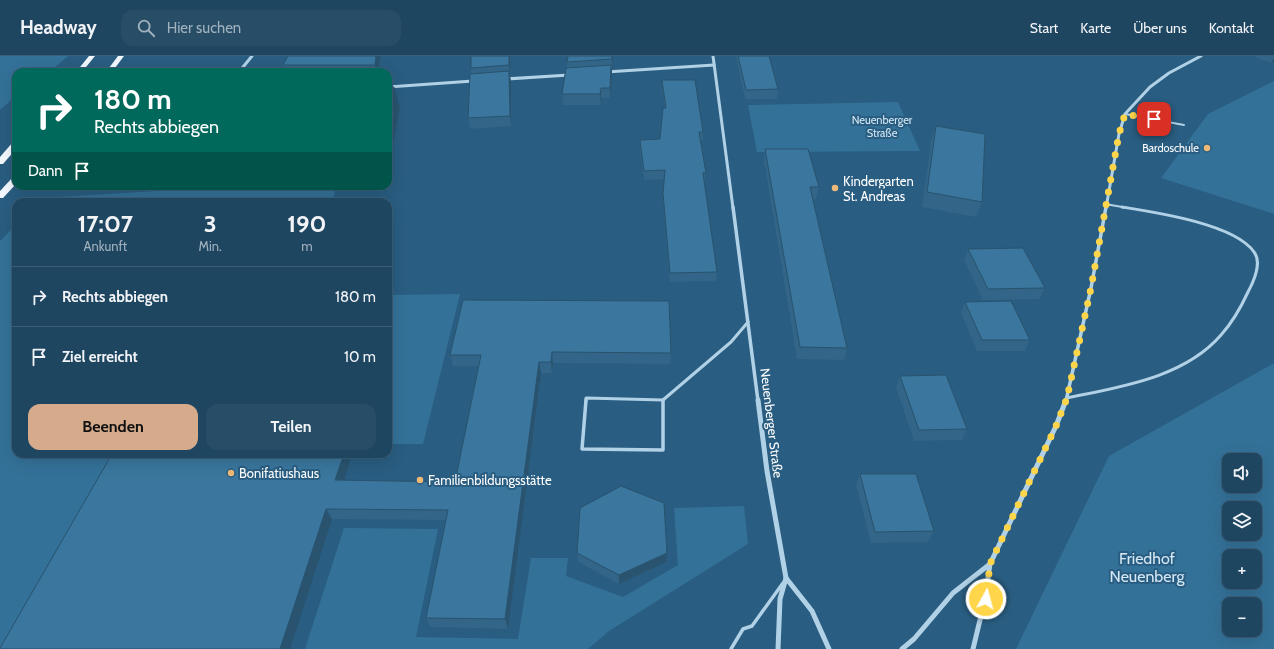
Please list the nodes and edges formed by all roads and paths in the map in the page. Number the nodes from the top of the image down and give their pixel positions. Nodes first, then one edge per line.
1 (92, 56) edge
2 (121, 56) edge
3 (252, 56) edge
4 (713, 56) edge
5 (1201, 56) edge
6 (714, 65) junction
7 (82, 68) edge
8 (112, 68) edge
9 (242, 68) edge
10 (602, 73) edge
11 (570, 75) edge
12 (499, 79) edge
13 (475, 81) edge
14 (392, 87) edge
15 (1125, 114) junction
16 (1184, 125) dead end
17 (12, 148) edge
18 (0, 162) edge
19 (12, 183) edge
20 (0, 196) edge
21 (1105, 204) junction
22 (749, 321) junction
23 (1067, 398) junction
24 (663, 400) junction
25 (990, 564) junction
26 (786, 578) junction
27 (731, 649) edge
28 (778, 649) edge
29 (829, 649) edge
30 (902, 649) edge
31 (973, 649) edge

1 - 7 main road
2 - 8 main road
3 - 9 street
4 - 6 street, Neuenberger Straße
5 - 15 street
6 - 10 street
6 - 22 street, Neuenberger Straße
11 - 12 street
13 - 14 street
15 - 16 lane
15 - 21 street
17 - 18 main road
19 - 20 main road
21 - 23 street
21 - 23 lane
22 - 24 lane
22 - 26 street, Neuenberger Straße
23 - 25 street
24 - 24 lane
25 - 30 street
25 - 31 street
26 - 27 lane
26 - 28 street, Neuenberger Straße
26 - 29 street, Neuenberger Straße

